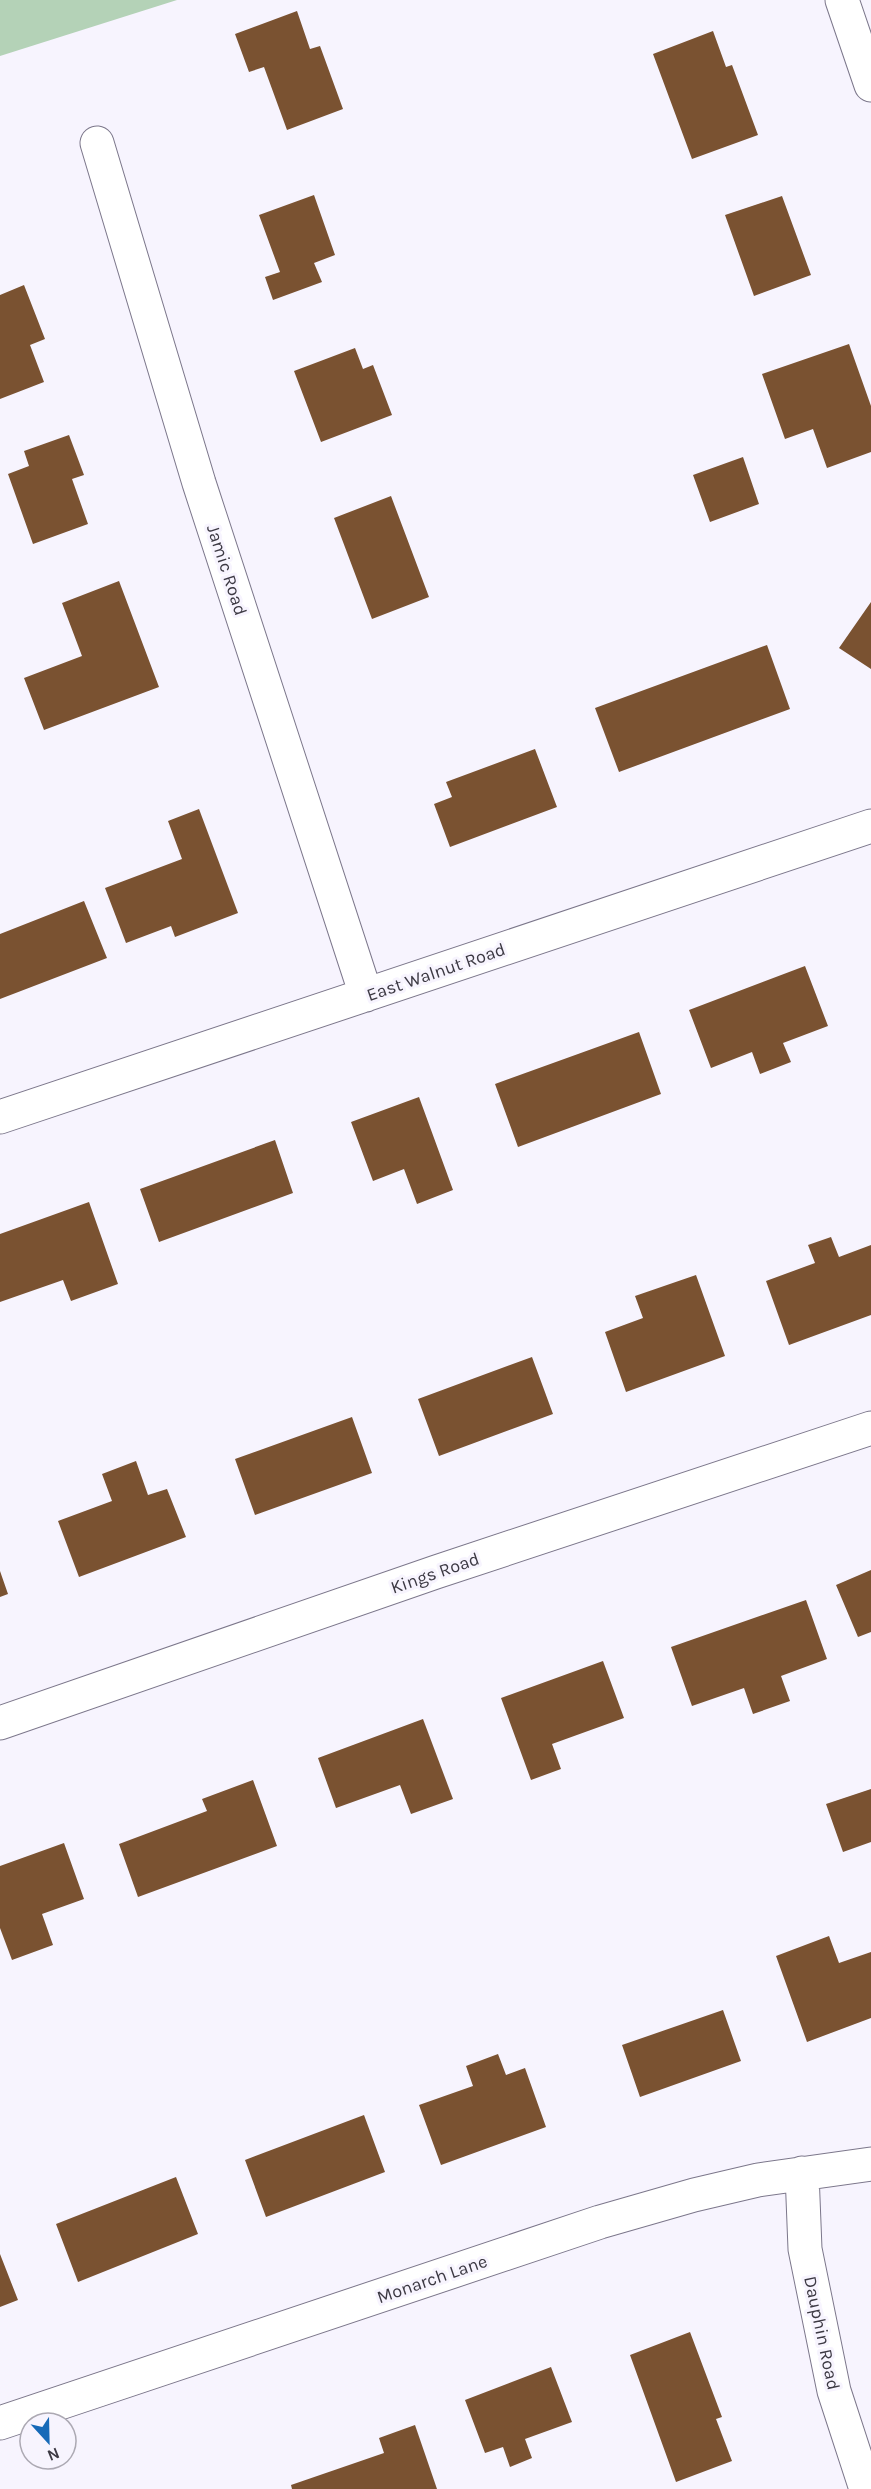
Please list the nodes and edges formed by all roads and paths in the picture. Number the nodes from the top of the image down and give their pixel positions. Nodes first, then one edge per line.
1 (843, 0) edge
2 (871, 85) edge
3 (97, 143) dead end
4 (871, 826) edge
5 (366, 995) junction
6 (0, 1117) edge
7 (871, 1428) edge
8 (0, 1723) edge
9 (871, 2164) edge
10 (802, 2173) junction
11 (0, 2423) edge
12 (866, 2489) edge

1 - 2 street
3 - 5 street, Jamic Road
4 - 5 street, East Walnut Road
5 - 6 street, East Walnut Road
7 - 8 street, Kings Road
9 - 10 street, Monarch Lane
10 - 11 street, Monarch Lane
10 - 12 street, Dauphin Road

